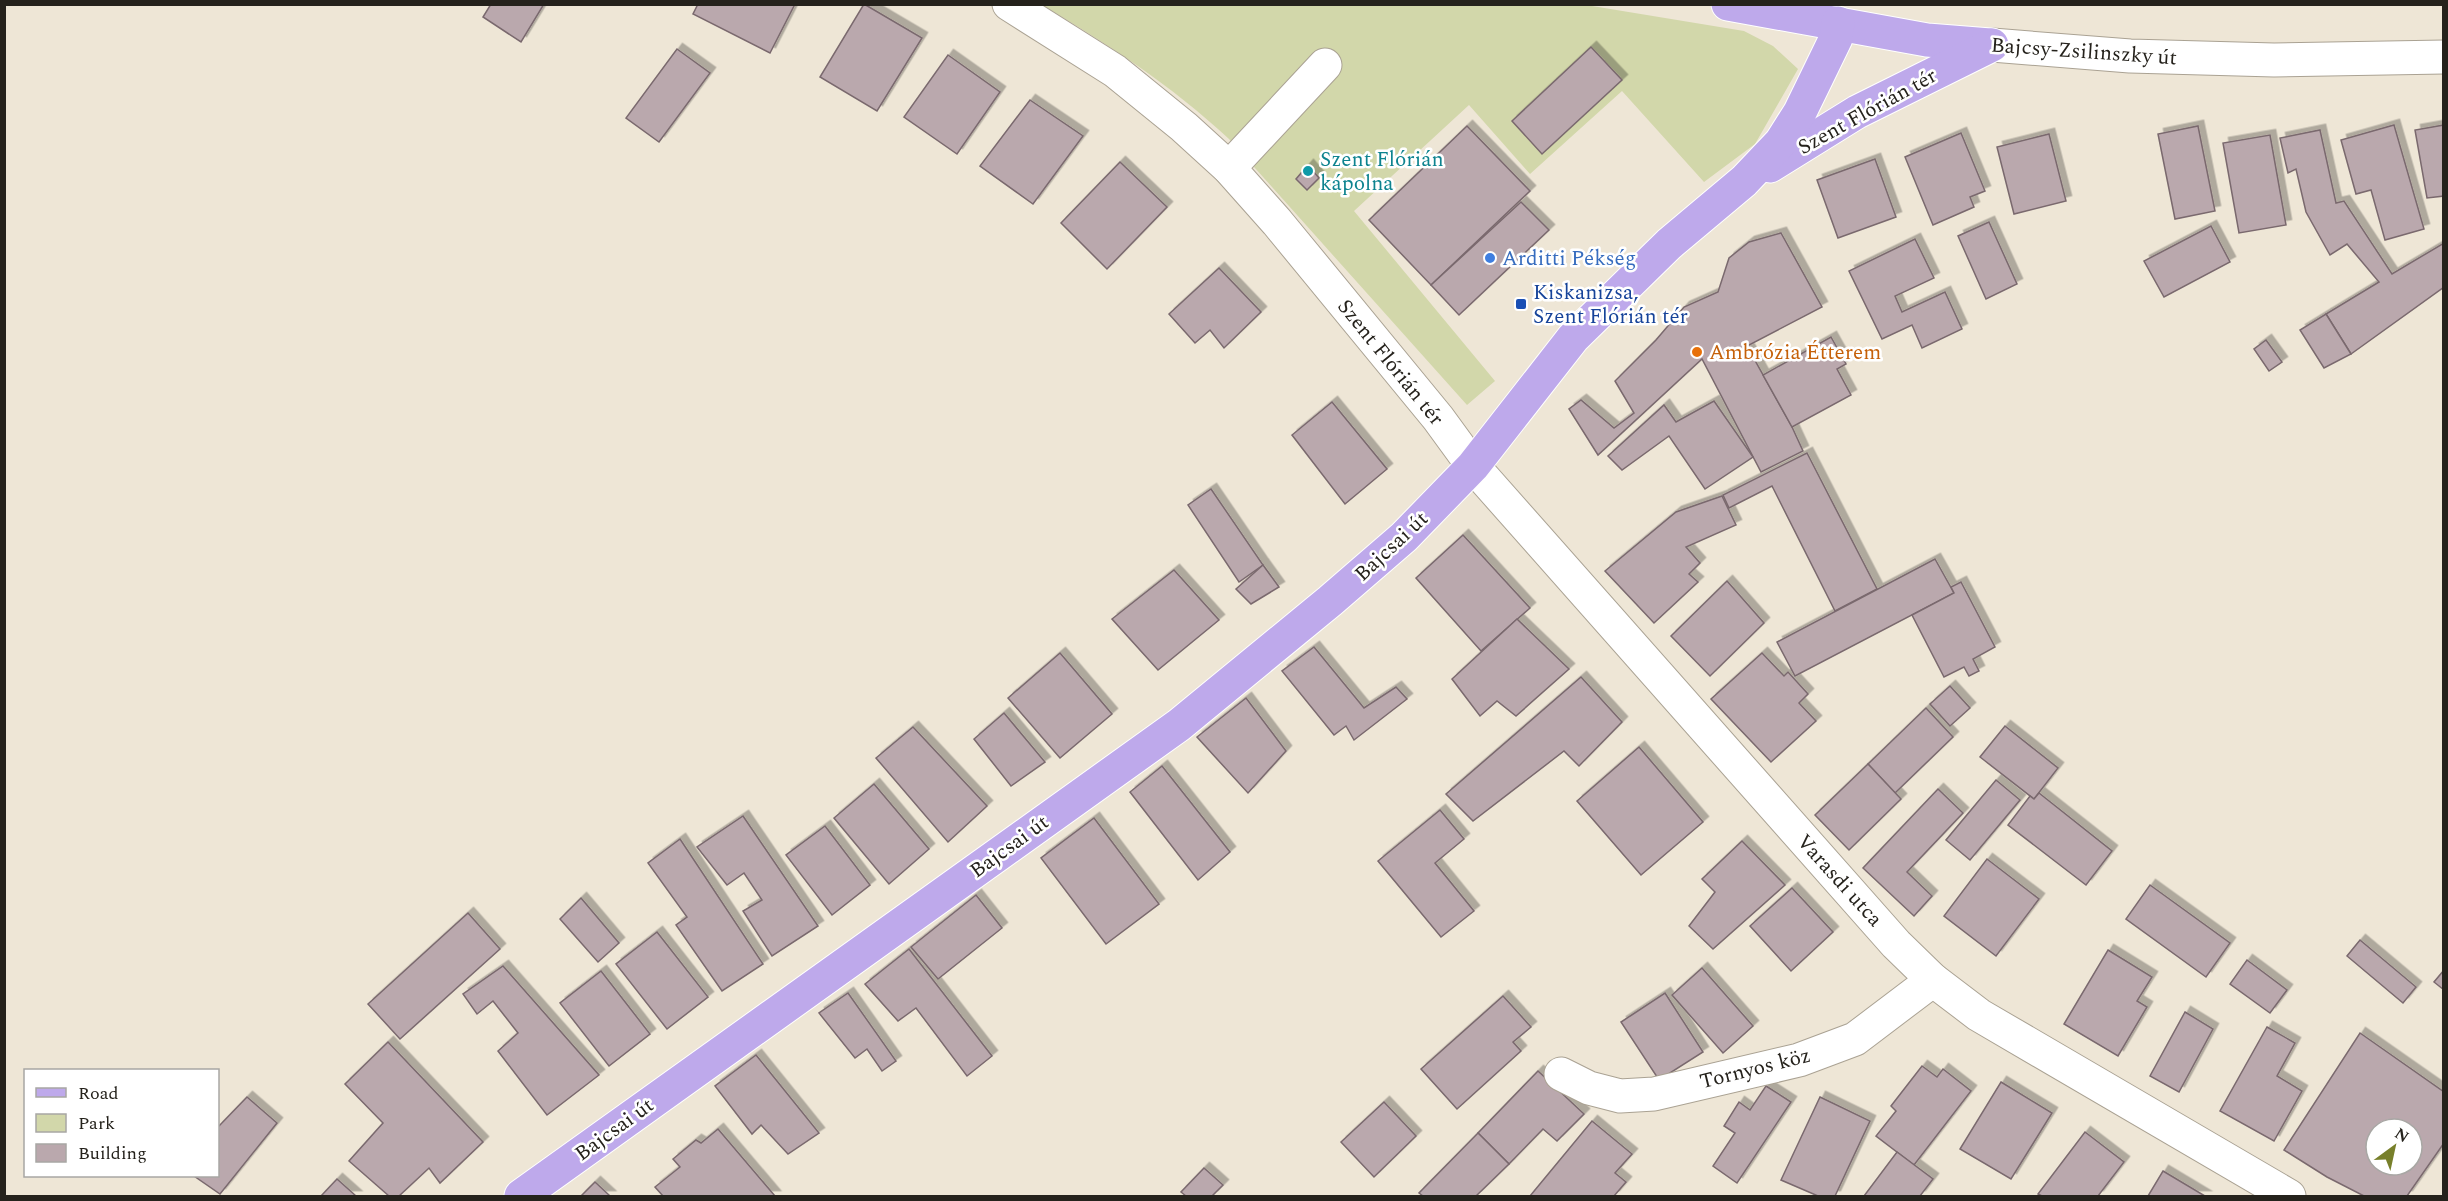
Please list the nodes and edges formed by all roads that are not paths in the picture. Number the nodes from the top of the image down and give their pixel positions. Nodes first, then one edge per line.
1 (1009, 4) edge
2 (1728, 4) edge
3 (1838, 23) junction
4 (1992, 45) junction
5 (2444, 57) edge
6 (1325, 65) dead end
7 (1229, 168) junction
8 (1744, 181) junction
9 (1473, 466) junction
10 (1933, 980) junction
11 (1561, 1074) dead end
12 (521, 1197) edge
13 (2289, 1197) edge

1 - 7 street, Szent Flórián tér
2 - 3 main road, Bajcsy-Zsilinszky út
3 - 4 main road, Bajcsy-Zsilinszky út
3 - 8 main road, Szent Flórián tér
4 - 5 street, Bajcsy-Zsilinszky út
4 - 8 main road, Szent Flórián tér
6 - 7 street
7 - 9 street, Szent Flórián tér
8 - 9 main road, Szent Flórián tér
9 - 10 street, Varasdi utca
9 - 12 main road, Bajcsai út
10 - 11 street, Tornyos köz
10 - 13 street, Varasdi utca

